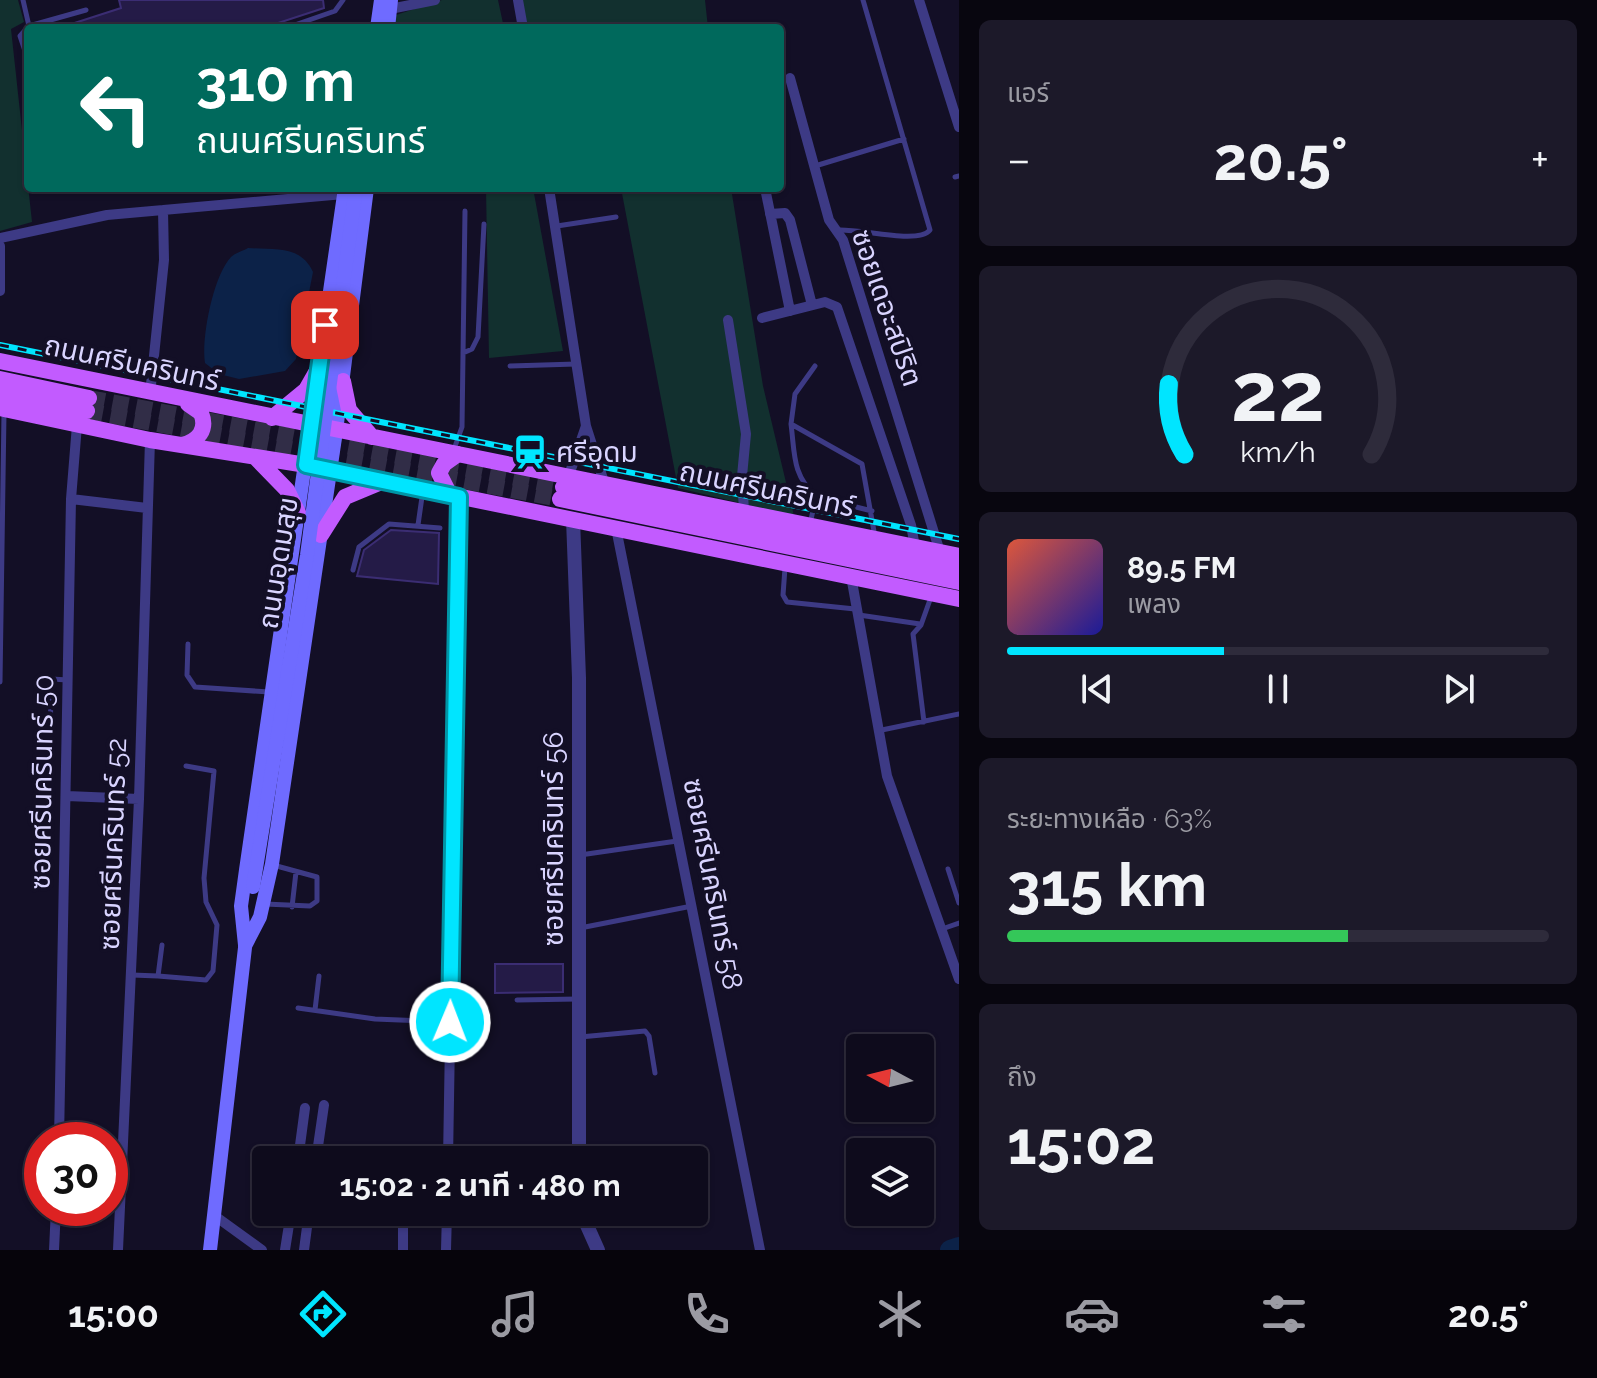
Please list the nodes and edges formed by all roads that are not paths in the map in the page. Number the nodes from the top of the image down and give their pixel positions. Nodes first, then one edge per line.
1 (23, 0) edge
2 (343, 0) edge
3 (371, 0) edge
4 (433, 0) edge
5 (518, 0) edge
6 (863, 0) edge
7 (919, 0) edge
8 (387, 3) edge
9 (86, 10) dead end
10 (29, 24) edge
11 (36, 24) edge
12 (298, 24) edge
13 (368, 24) edge
14 (379, 24) edge
15 (388, 24) edge
16 (522, 24) edge
17 (790, 78) dead end
18 (959, 127) edge
19 (904, 139) junction
20 (814, 166) junction
21 (348, 192) edge
22 (348, 192) edge
23 (367, 192) edge
24 (550, 192) edge
25 (766, 192) edge
26 (302, 193) edge
27 (163, 210) junction
28 (465, 211) dead end
29 (770, 214) junction
30 (616, 217) dead end
31 (484, 224) dead end
32 (556, 226) junction
33 (836, 230) junction
34 (0, 238) edge
35 (0, 246) edge
36 (0, 291) edge
37 (812, 305) junction
38 (790, 311) junction
39 (762, 318) dead end
40 (728, 320) dead end
41 (325, 325) junction
42 (350, 327) junction
43 (463, 354) junction
44 (0, 361) edge
45 (576, 364) junction
46 (510, 366) dead end
47 (815, 366) dead end
48 (318, 369) junction
49 (0, 379) edge
50 (343, 381) junction
51 (150, 394) junction
52 (184, 401) junction
53 (1, 403) edge
54 (272, 418) junction
55 (791, 424) junction
56 (77, 425) junction
57 (311, 426) junction
58 (586, 426) junction
59 (336, 431) junction
60 (372, 437) junction
61 (150, 440) junction
62 (180, 445) junction
63 (456, 453) junction
64 (255, 457) junction
65 (306, 465) junction
66 (331, 471) junction
67 (383, 482) junction
68 (604, 482) junction
69 (564, 487) junction
70 (423, 490) junction
71 (454, 496) junction
72 (816, 497) junction
73 (71, 499) junction
74 (147, 508) junction
75 (744, 511) junction
76 (872, 511) junction
77 (299, 515) junction
78 (573, 519) junction
79 (418, 525) junction
80 (809, 525) junction
81 (440, 528) dead end
82 (616, 528) junction
83 (321, 535) junction
84 (875, 538) junction
85 (915, 547) junction
86 (940, 552) junction
87 (959, 556) edge
88 (785, 563) junction
89 (353, 570) dead end
90 (959, 570) edge
91 (851, 576) junction
92 (959, 582) edge
93 (933, 594) junction
94 (959, 599) edge
95 (856, 612) junction
96 (921, 625) junction
97 (283, 628) junction
98 (307, 632) junction
99 (188, 644) dead end
100 (69, 680) junction
101 (0, 682) edge
102 (274, 692) junction
103 (959, 714) edge
104 (924, 722) junction
105 (876, 731) junction
106 (186, 766) dead end
107 (67, 796) junction
108 (139, 799) junction
109 (49, 839) dead end
110 (680, 840) junction
111 (579, 855) junction
112 (272, 864) junction
113 (948, 869) dead end
114 (296, 872) junction
115 (959, 903) edge
116 (264, 904) junction
117 (693, 906) junction
118 (292, 907) junction
119 (959, 923) edge
120 (579, 928) junction
121 (941, 929) junction
122 (162, 945) dead end
123 (245, 946) junction
124 (955, 954) edge
125 (131, 975) junction
126 (158, 976) junction
127 (319, 976) dead end
128 (959, 979) edge
129 (579, 999) junction
130 (517, 1000) dead end
131 (298, 1008) dead end
132 (315, 1010) junction
133 (450, 1022) junction
134 (579, 1037) junction
135 (655, 1073) dead end
136 (324, 1105) dead end
137 (305, 1108) dead end
138 (59, 1122) edge
139 (300, 1146) edge
140 (318, 1146) edge
141 (448, 1146) edge
142 (579, 1146) edge
143 (215, 1216) junction
144 (55, 1226) edge
145 (289, 1226) edge
146 (307, 1226) edge
147 (403, 1226) edge
148 (447, 1226) edge
149 (587, 1226) edge
150 (54, 1250) edge
151 (118, 1250) edge
152 (210, 1250) edge
153 (262, 1250) edge
154 (285, 1250) edge
155 (304, 1250) edge
156 (403, 1250) edge
157 (446, 1250) edge
158 (598, 1250) edge
159 (760, 1250) edge

1 - 10 lane
2 - 12 lane
3 - 13 main road
4 - 8 street
5 - 16 street
6 - 19 lane
7 - 18 street
8 - 14 main road
8 - 15 main road
9 - 11 lane
17 - 20 street, ซอยเดอะสปิริต
19 - 20 lane
19 - 33 lane
20 - 33 street, ซอยเดอะสปิริต
21 - 41 main road, ถนนอุดมสุข
22 - 123 main road, ถนนอุดมสุข, bridge
23 - 42 main road, ถนนอุดมสุข
24 - 32 street
25 - 29 street
26 - 27 street
27 - 34 street
27 - 51 street
28 - 43 lane
29 - 37 street
29 - 38 street
30 - 32 lane
31 - 43 lane
32 - 45 street
33 - 86 street, ซอยเดอะสปิริต
35 - 36 street
37 - 38 street
37 - 85 street
38 - 39 street
40 - 75 street
41 - 42 main road
41 - 48 main road, ถนนอุดมสุข
42 - 50 main road, ถนนอุดมสุข
43 - 63 lane
44 - 51 main road, ถนนศรีนครินทร์
45 - 46 lane
45 - 58 street
47 - 55 lane
48 - 54 main road
48 - 57 main road, ถนนอุดมสุข
49 - 53 main road, ถนนศรีนครินทร์
50 - 59 main road, ถนนอุดมสุข
50 - 60 main road
51 - 52 main road, ถนนศรีนครินทร์
52 - 54 main road, ถนนศรีนครินทร์
52 - 62 main road
53 - 56 main road
53 - 101 lane
54 - 57 main road, ถนนศรีนครินทร์
55 - 72 lane
55 - 76 lane
56 - 61 main road
56 - 73 street, ซอยศรีนครินทร์ 50
57 - 59 main road, ถนนศรีนครินทร์
57 - 65 main road, ถนนอุดมสุข
58 - 68 street
58 - 69 street
59 - 60 main road, ถนนศรีนครินทร์
59 - 66 main road, ถนนอุดมสุข
60 - 63 main road, ถนนศรีนครินทร์
61 - 62 main road
61 - 74 street, ซอยศรีนครินทร์ 52
62 - 64 main road
63 - 69 main road, ถนนศรีนครินทร์
63 - 71 main road
64 - 65 main road
64 - 77 main road
65 - 66 main road
65 - 77 main road, ถนนอุดมสุข
66 - 67 main road
66 - 83 main road, ถนนอุดมสุข
67 - 70 main road
67 - 83 main road
68 - 69 main road, ถนนศรีนครินทร์
68 - 75 main road, ถนนศรีนครินทร์
69 - 90 main road, ถนนศรีนครินทร์
69 - 92 main road, ถนนศรีนครินทร์
70 - 71 main road
70 - 79 lane
71 - 78 main road
71 - 133 street
72 - 76 lane
72 - 80 lane
73 - 74 street
73 - 100 street, ซอยศรีนครินทร์ 50
74 - 108 street, ซอยศรีนครินทร์ 52
75 - 80 main road, ถนนศรีนครินทร์
76 - 84 lane
77 - 97 main road, ถนนอุดมสุข
78 - 82 main road
78 - 111 street, ซอยศรีนครินทร์ 56
79 - 81 lane
79 - 89 lane
80 - 84 main road, ถนนศรีนครินทร์
82 - 88 main road
82 - 110 street, ซอยศรีนครินทร์ 58
83 - 98 main road, ถนนอุดมสุข
84 - 85 main road, ถนนศรีนครินทร์
85 - 86 main road, ถนนศรีนครินทร์
86 - 87 main road, ถนนศรีนครินทร์
88 - 91 main road
88 - 95 lane
91 - 93 main road
91 - 95 street
93 - 94 main road
93 - 96 lane
95 - 96 lane
95 - 105 street
96 - 104 lane
97 - 98 main road
97 - 102 main road, ถนนอุดมสุข
98 - 112 main road, ถนนอุดมสุข
99 - 102 lane
100 - 107 street, ซอยศรีนครินทร์ 50
100 - 109 lane
102 - 123 main road, ถนนอุดมสุข
103 - 104 lane
104 - 105 lane
105 - 121 street
106 - 126 lane
107 - 108 street
107 - 138 street, ซอยศรีนครินทร์ 50
108 - 125 street, ซอยศรีนครินทร์ 52
110 - 111 lane
110 - 117 street, ซอยศรีนครินทร์ 58
111 - 120 street, ซอยศรีนครินทร์ 56
112 - 114 lane
112 - 116 main road, ถนนอุดมสุข
113 - 115 lane
114 - 118 lane
114 - 118 lane
116 - 118 lane
116 - 123 main road, ถนนอุดมสุข
117 - 120 lane
117 - 159 street, ซอยศรีนครินทร์ 58
119 - 121 lane
120 - 129 street, ซอยศรีนครินทร์ 56
121 - 124 street
122 - 126 lane
123 - 143 main road, ถนนอุดมสุข
124 - 128 street
125 - 126 lane
125 - 151 street, ซอยศรีนครินทร์ 52
127 - 132 lane
129 - 130 lane
129 - 134 street, ซอยศรีนครินทร์ 56
131 - 132 lane
132 - 133 lane
133 - 141 street
134 - 135 lane
134 - 142 street, ซอยศรีนครินทร์ 56
136 - 140 street
137 - 139 street
143 - 152 main road, ถนนอุดมสุข
143 - 153 street
144 - 150 street
145 - 154 street
146 - 155 street
147 - 156 street
148 - 157 street
149 - 158 street

